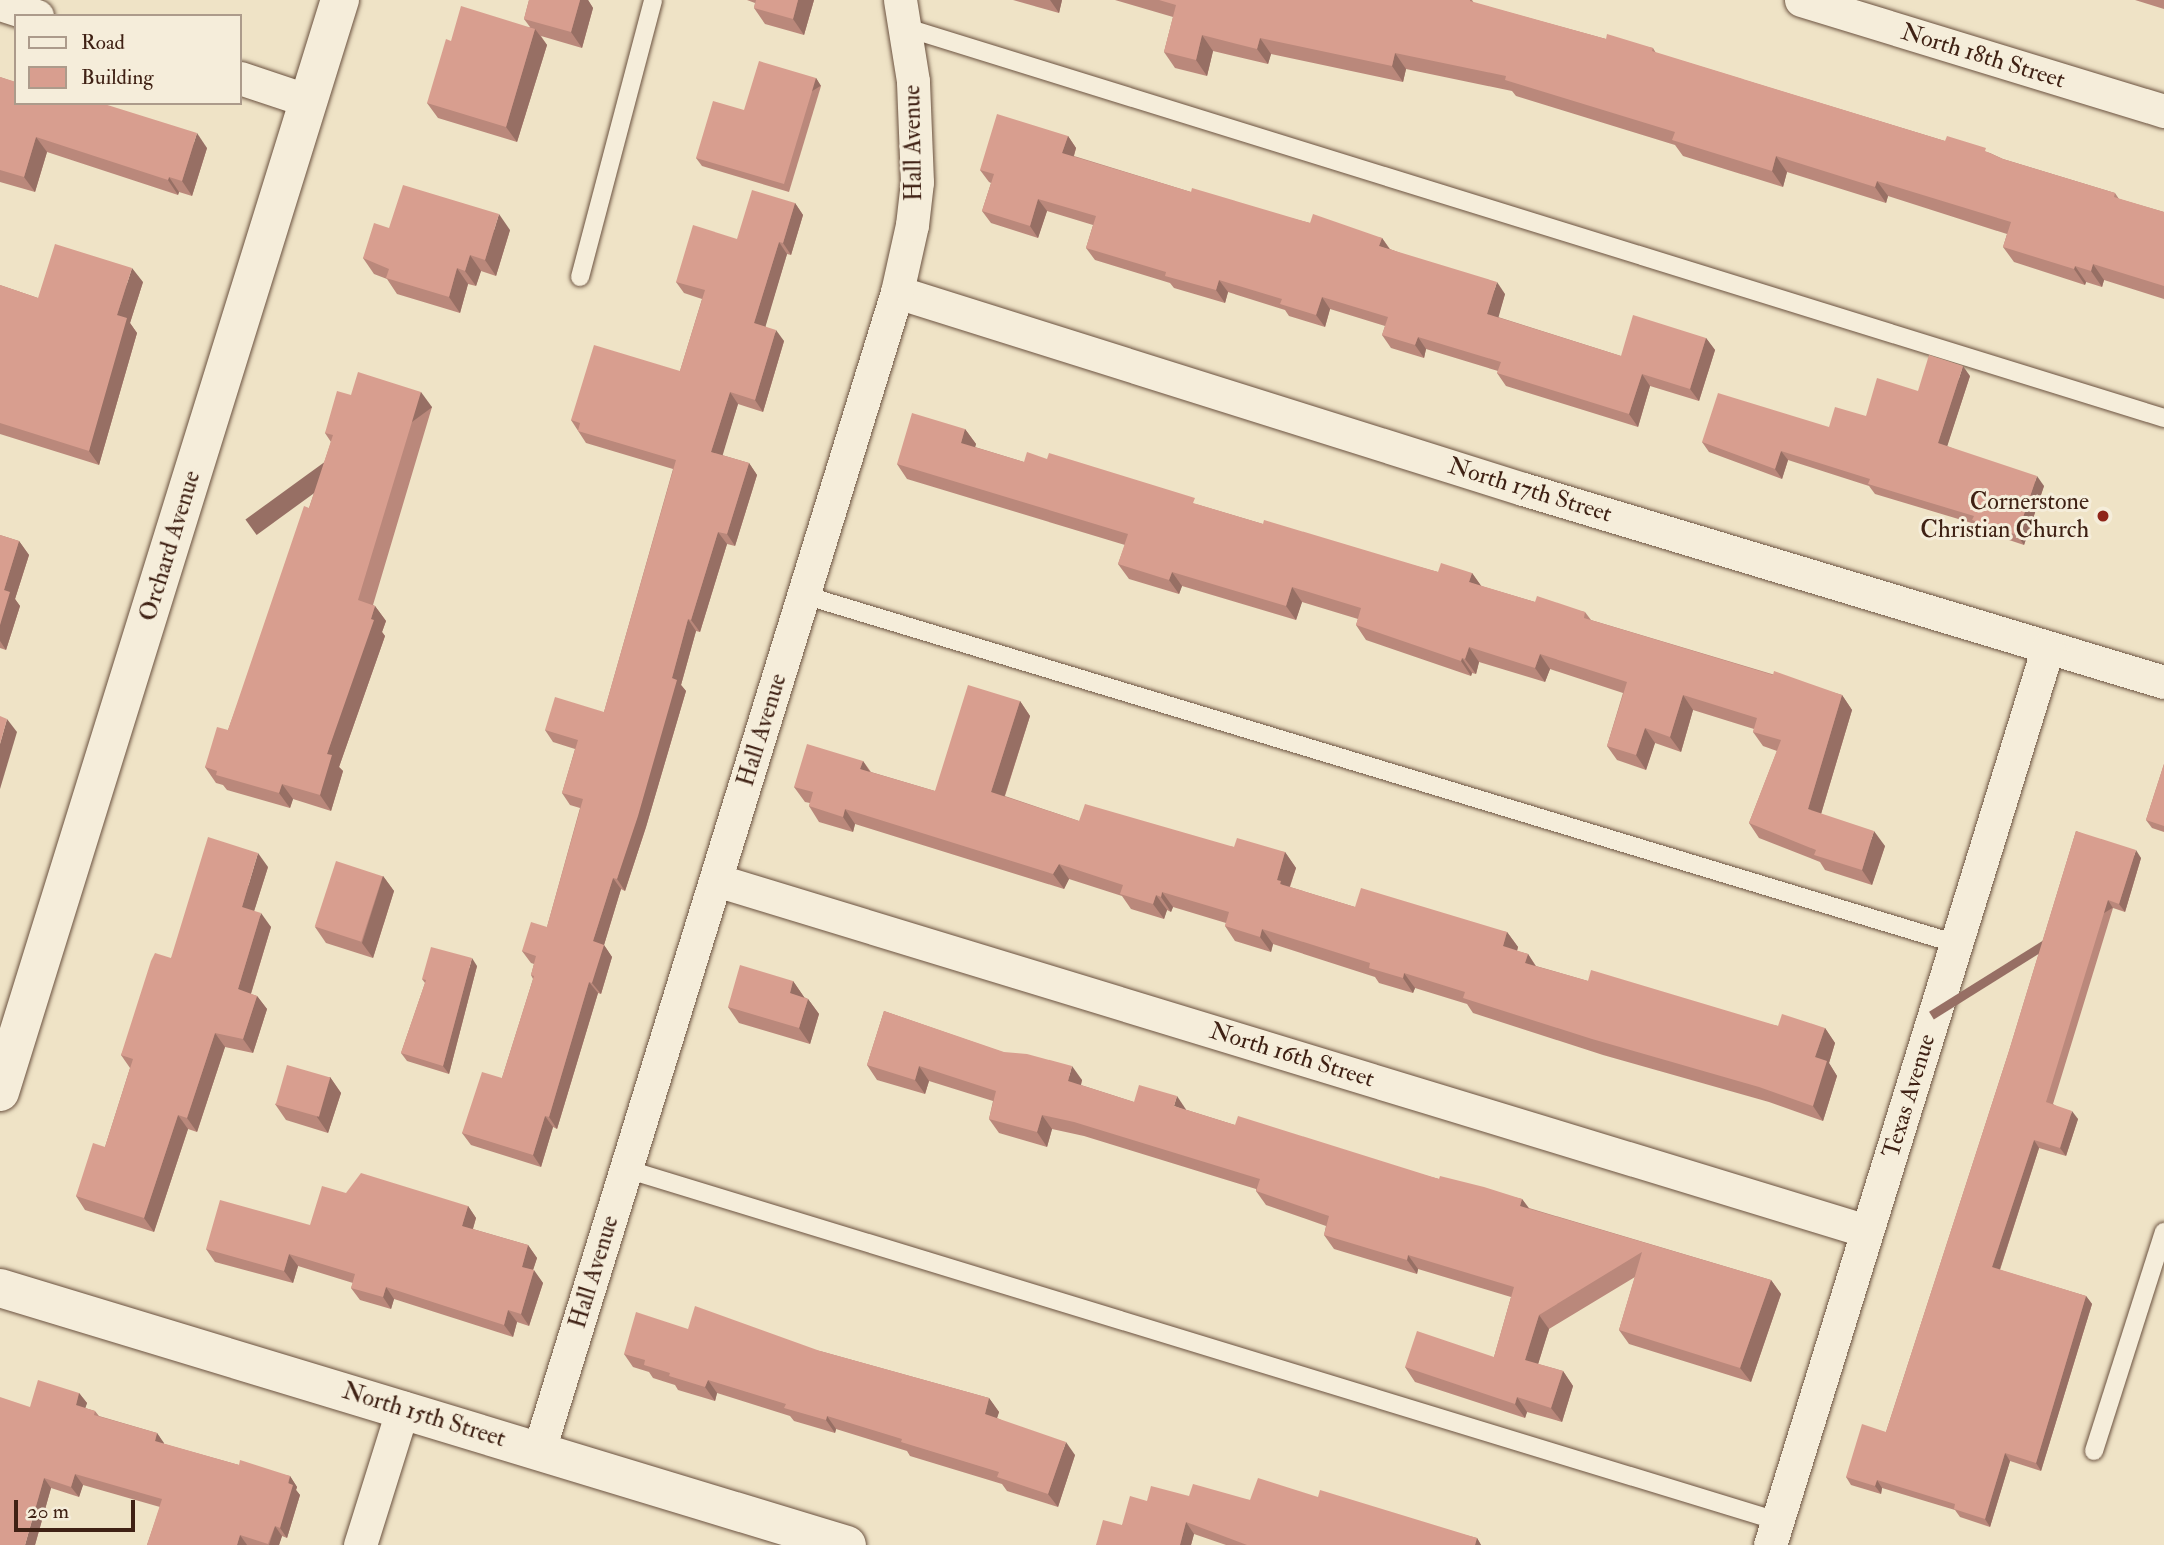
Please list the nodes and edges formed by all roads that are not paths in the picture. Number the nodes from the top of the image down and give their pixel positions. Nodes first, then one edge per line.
1 (340, 0) edge
2 (653, 0) edge
3 (1801, 0) edge
4 (0, 4) edge
5 (902, 13) edge
6 (31, 14) edge
7 (242, 79) edge
8 (309, 101) junction
9 (2164, 111) edge
10 (580, 277) dead end
11 (897, 292) junction
12 (2164, 418) edge
13 (804, 595) junction
14 (2048, 647) junction
15 (2164, 682) edge
16 (716, 880) junction
17 (1957, 944) junction
18 (0, 1092) edge
19 (626, 1169) junction
20 (1867, 1231) junction
21 (2164, 1232) edge
22 (0, 1288) edge
23 (403, 1408) junction
24 (539, 1450) junction
25 (2094, 1451) dead end
26 (1774, 1533) edge
27 (360, 1545) edge
28 (847, 1545) edge

1 - 8 street, Orchard Avenue
2 - 10 lane
3 - 9 street, North 18th Street
4 - 6 street
5 - 11 street, Hall Avenue
5 - 12 lane
7 - 8 street
8 - 18 street, Orchard Avenue
11 - 13 street, Hall Avenue
11 - 14 street, North 17th Street
13 - 16 street, Hall Avenue
13 - 17 lane
14 - 15 street, North 17th Street
14 - 17 street, Texas Avenue
16 - 19 street, Hall Avenue
16 - 20 street, North 16th Street
17 - 20 street, Texas Avenue
19 - 24 street, Hall Avenue
19 - 26 lane
20 - 26 street, Texas Avenue
21 - 25 lane
22 - 23 street, North 15th Street
23 - 24 street, North 15th Street
23 - 27 street
24 - 28 street, North 15th Street

